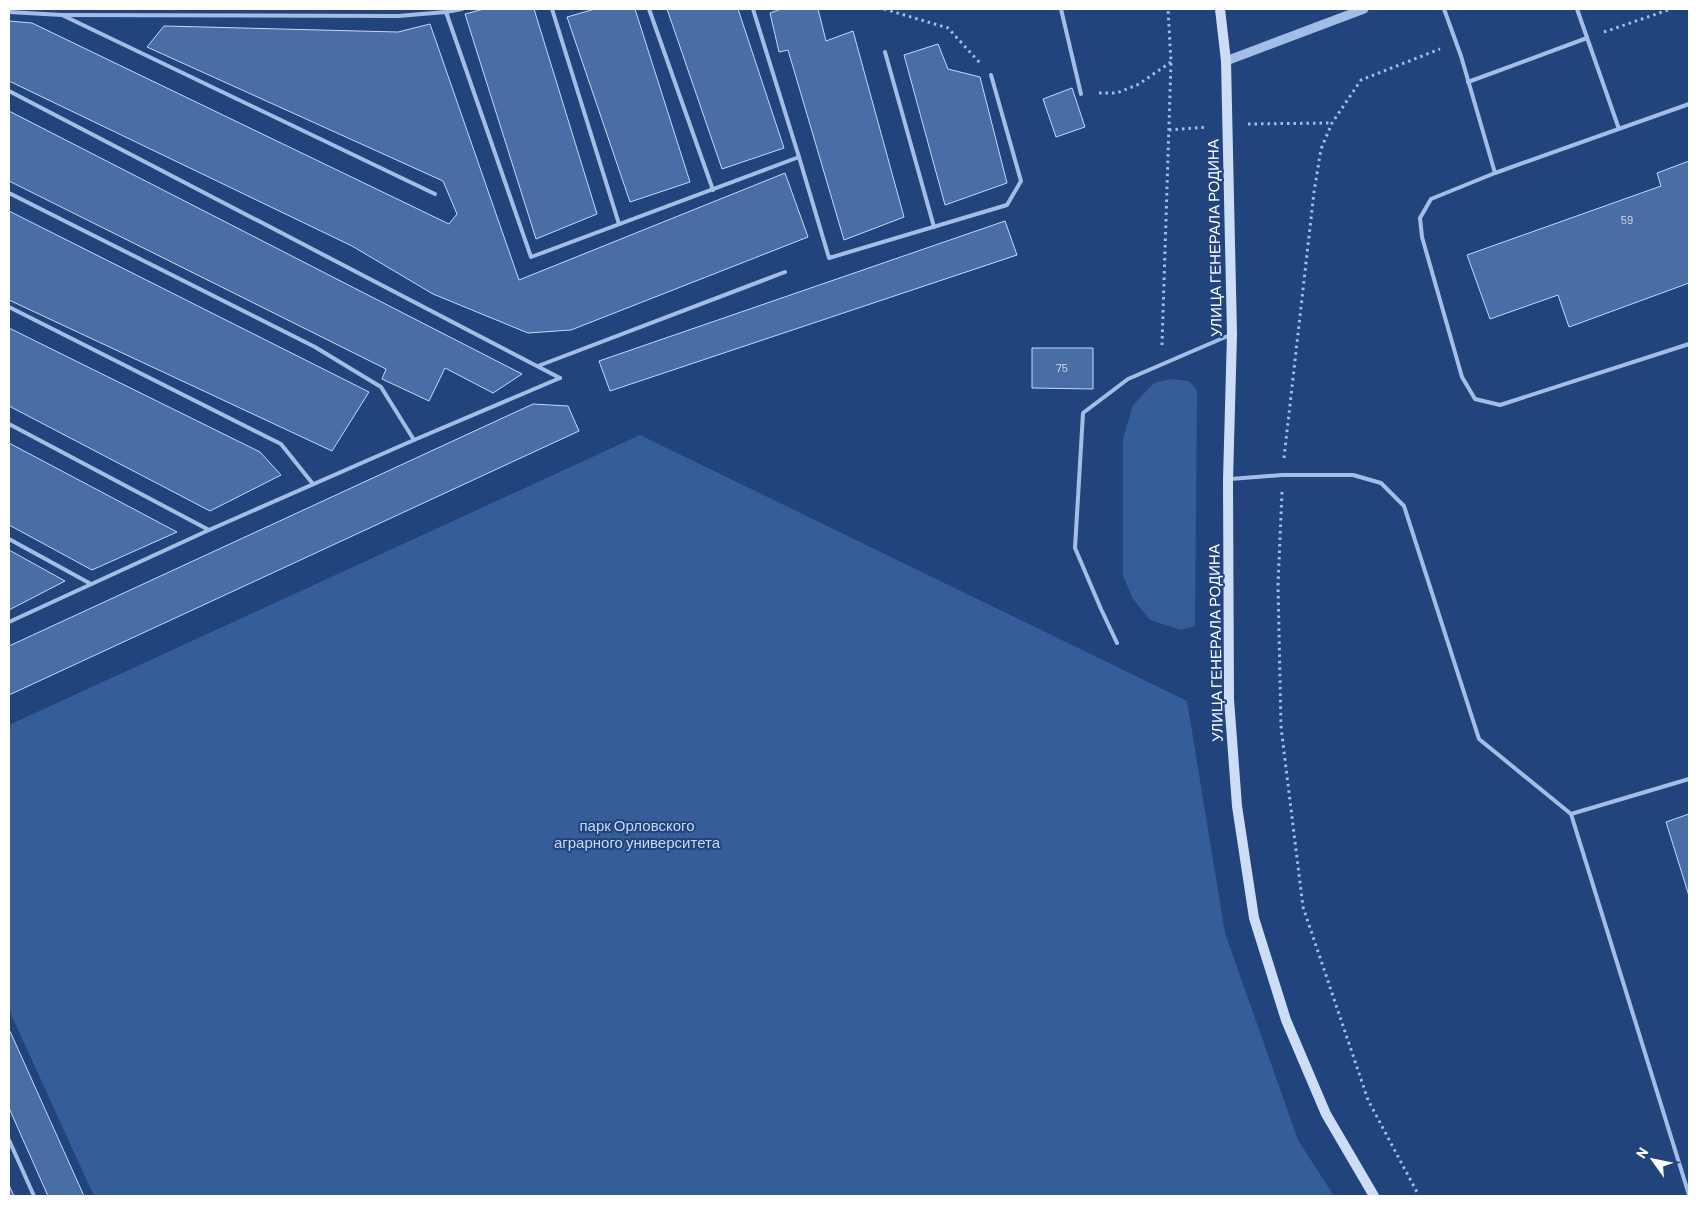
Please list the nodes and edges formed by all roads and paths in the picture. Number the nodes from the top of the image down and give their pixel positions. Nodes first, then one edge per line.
1 (462, 9) edge
2 (552, 9) edge
3 (649, 9) edge
4 (753, 9) edge
5 (884, 9) edge
6 (1062, 9) edge
7 (1168, 9) edge
8 (1220, 9) edge
9 (1364, 9) edge
10 (1444, 9) edge
11 (1577, 9) edge
12 (1671, 9) edge
13 (9, 12) edge
14 (446, 12) junction
15 (62, 15) junction
16 (1587, 38) junction
17 (1456, 43) junction
18 (885, 52) dead end
19 (1226, 60) junction
20 (1171, 62) junction
21 (991, 75) joint
22 (1468, 82) junction
23 (9, 92) edge
24 (1081, 94) joint
25 (1689, 104) edge
26 (1619, 129) junction
27 (799, 158) junction
28 (1495, 173) junction
29 (713, 190) junction
30 (9, 193) edge
31 (435, 194) dead end
32 (619, 224) junction
33 (934, 227) junction
34 (785, 272) dead end
35 (9, 307) edge
36 (1232, 334) junction
37 (1689, 344) edge
38 (1162, 364) junction
39 (538, 366) junction
40 (9, 424) edge
41 (414, 440) junction
42 (1282, 475) junction
43 (1228, 480) junction
44 (313, 484) junction
45 (209, 530) junction
46 (9, 539) edge
47 (92, 584) junction
48 (9, 622) edge
49 (1117, 643) dead end
50 (1689, 779) edge
51 (1571, 814) junction
52 (9, 1140) edge
53 (1689, 1195) edge
54 (34, 1196) edge
55 (1374, 1196) edge
56 (1419, 1196) edge

1 - 14 lane
2 - 32 lane
3 - 29 lane
4 - 27 lane
5 - 21 path
6 - 24 lane
7 - 20 path
8 - 19 main road, УЛИЦА ГЕНЕРАЛА РОДИНА
9 - 19 street
10 - 17 lane
11 - 16 lane
12 - 16 path
13 - 15 lane
14 - 15 lane
14 - 32 lane
15 - 31 lane
16 - 22 lane
16 - 26 lane
17 - 22 lane
17 - 42 path
18 - 33 lane
19 - 36 main road, УЛИЦА ГЕНЕРАЛА РОДИНА
20 - 24 path
20 - 38 path
21 - 33 lane
22 - 28 lane
23 - 39 lane
25 - 26 lane
26 - 28 lane
27 - 29 lane
27 - 33 lane
28 - 37 lane
29 - 32 lane
30 - 41 lane
34 - 39 lane
35 - 44 lane
36 - 38 lane
36 - 43 main road, УЛИЦА ГЕНЕРАЛА РОДИНА
38 - 49 lane
39 - 41 lane
40 - 45 lane
41 - 44 lane
42 - 43 lane
42 - 51 lane
42 - 56 path
43 - 55 main road, УЛИЦА ГЕНЕРАЛА РОДИНА
44 - 45 lane
45 - 47 lane
46 - 47 lane
47 - 48 lane
50 - 51 lane
51 - 53 lane
52 - 54 lane

